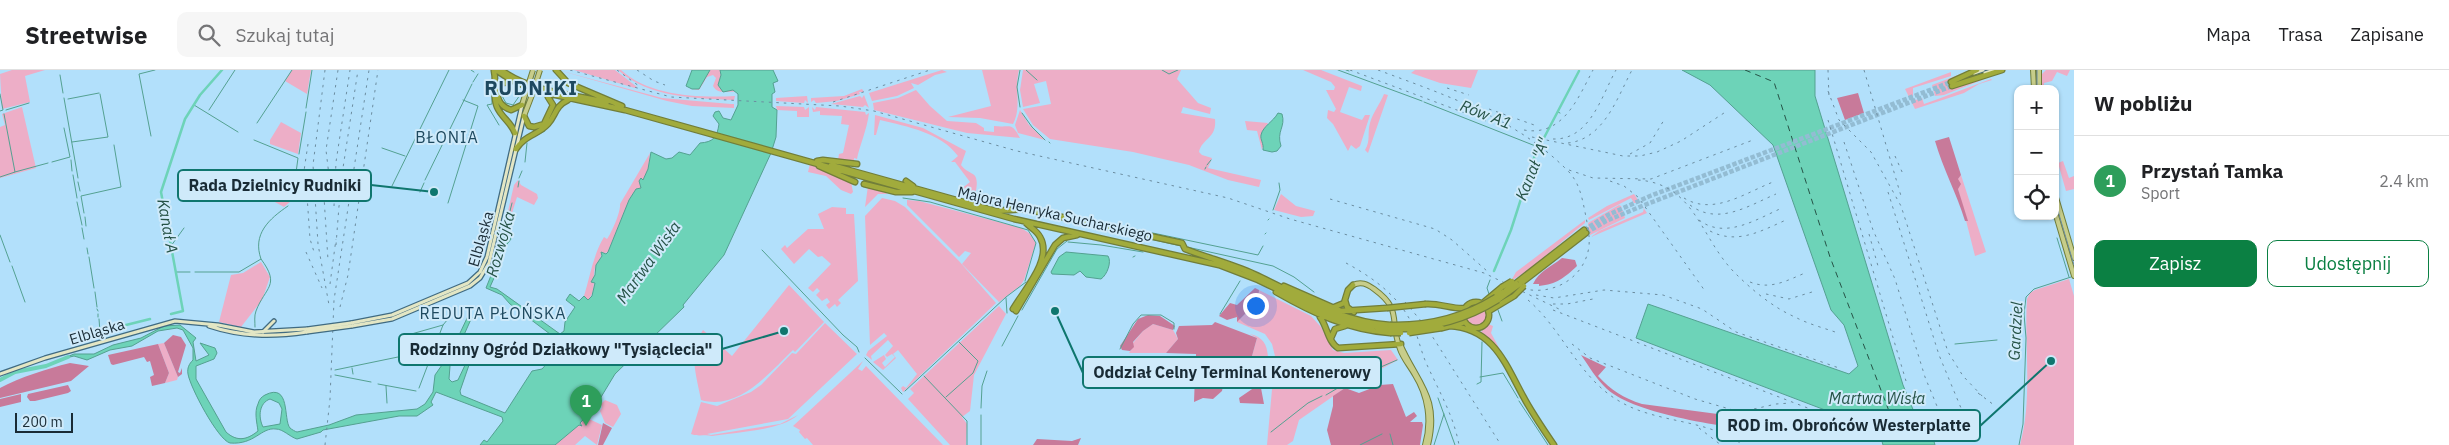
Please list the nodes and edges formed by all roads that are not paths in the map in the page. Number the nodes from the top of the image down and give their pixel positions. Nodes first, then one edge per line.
1 (494, 70) edge
2 (501, 70) edge
3 (533, 70) edge
4 (540, 70) edge
5 (556, 70) edge
6 (1977, 70) edge
7 (1983, 70) edge
8 (1994, 70) edge
9 (2002, 70) edge
10 (2033, 70) edge
11 (2039, 70) edge
12 (1968, 78) junction
13 (509, 82) junction
14 (1951, 84) tunnel mouth
15 (2034, 85) edge
16 (2039, 85) edge
17 (548, 97) junction
18 (568, 100) junction
19 (602, 104) junction
20 (522, 105) junction
21 (622, 106) junction
22 (524, 116) junction
23 (675, 122) junction
24 (515, 133) junction
25 (516, 149) junction
26 (814, 161) junction
27 (857, 164) dead end
28 (906, 181) dead end
29 (854, 182) dead end
30 (864, 184) dead end
31 (916, 190) junction
32 (2059, 207) edge
33 (2057, 220) edge
34 (1025, 222) junction
35 (1081, 234) junction
36 (2074, 258) edge
37 (2074, 276) edge
38 (1518, 284) junction
39 (1272, 285) junction
40 (1353, 285) joint
41 (1506, 290) junction
42 (1345, 300) junction
43 (1482, 303) junction
44 (1330, 308) junction
45 (1465, 308) junction
46 (1489, 311) junction
47 (1354, 312) junction
48 (1320, 316) junction
49 (274, 322) dead end
50 (1465, 322) junction
51 (202, 324) junction
52 (352, 325) junction
53 (1348, 326) junction
54 (1449, 326) junction
55 (268, 327) junction
56 (1478, 328) junction
57 (1390, 329) junction
58 (307, 330) junction
59 (270, 332) junction
60 (263, 333) junction
61 (1479, 335) junction
62 (266, 336) junction
63 (1331, 339) junction
64 (1486, 340) junction
65 (266, 341) dead end
66 (1397, 342) junction
67 (0, 374) edge
68 (1427, 445) edge
69 (1554, 445) edge

1 - 13 highway
1 - 19 highway, Majora Henryka Sucharskiego
1 - 24 highway
2 - 21 highway, Majora Henryka Sucharskiego
3 - 20 main road, Elbląska, bridge
4 - 22 main road, Elbląska, bridge
5 - 21 highway
6 - 12 highway
7 - 12 main road
8 - 12 main road
9 - 12 highway
10 - 15 main road
11 - 16 main road
12 - 14 highway
13 - 17 highway
13 - 20 highway
17 - 18 highway
17 - 22 highway
18 - 19 highway
18 - 25 highway
19 - 23 highway, Majora Henryka Sucharskiego
20 - 24 main road, Elbląska
21 - 23 highway, Majora Henryka Sucharskiego
22 - 25 main road, Elbląska
23 - 26 highway, Majora Henryka Sucharskiego
24 - 52 main road, Elbląska
25 - 52 main road, Elbląska
26 - 27 highway
26 - 29 highway
26 - 31 highway, Majora Henryka Sucharskiego
28 - 31 highway
30 - 31 highway
31 - 34 highway, Majora Henryka Sucharskiego
31 - 39 highway, Majora Henryka Sucharskiego
32 - 36 main road
33 - 37 main road
34 - 35 highway, Majora Henryka Sucharskiego
34 - 35 highway
35 - 39 highway, Majora Henryka Sucharskiego
38 - 38 highway, Majora Henryka Sucharskiego
38 - 41 highway, Majora Henryka Sucharskiego, bridge
38 - 46 highway, bridge
39 - 44 highway
39 - 48 highway
39 - 57 highway, Majora Henryka Sucharskiego
40 - 42 highway
40 - 66 main road
41 - 43 highway
41 - 57 highway, Majora Henryka Sucharskiego, bridge
42 - 44 highway
42 - 47 highway
43 - 45 highway
43 - 46 highway
44 - 47 highway
45 - 47 highway, bridge
45 - 50 highway
46 - 56 highway
48 - 53 highway
48 - 63 highway
49 - 55 main road
50 - 54 highway
50 - 56 highway
51 - 60 main road, Elbląska
51 - 62 main road, Elbląska
51 - 67 main road, Elbląska
52 - 58 main road, Elbląska, bridge
53 - 57 highway
53 - 63 highway
54 - 57 highway, bridge
54 - 61 highway
55 - 59 main road
55 - 60 main road
56 - 61 highway
56 - 64 highway
58 - 59 main road, Elbląska
58 - 62 main road, Elbląska
59 - 60 main road, Elbląska
61 - 64 highway
62 - 65 main road
63 - 66 highway
64 - 69 highway
66 - 68 main road

